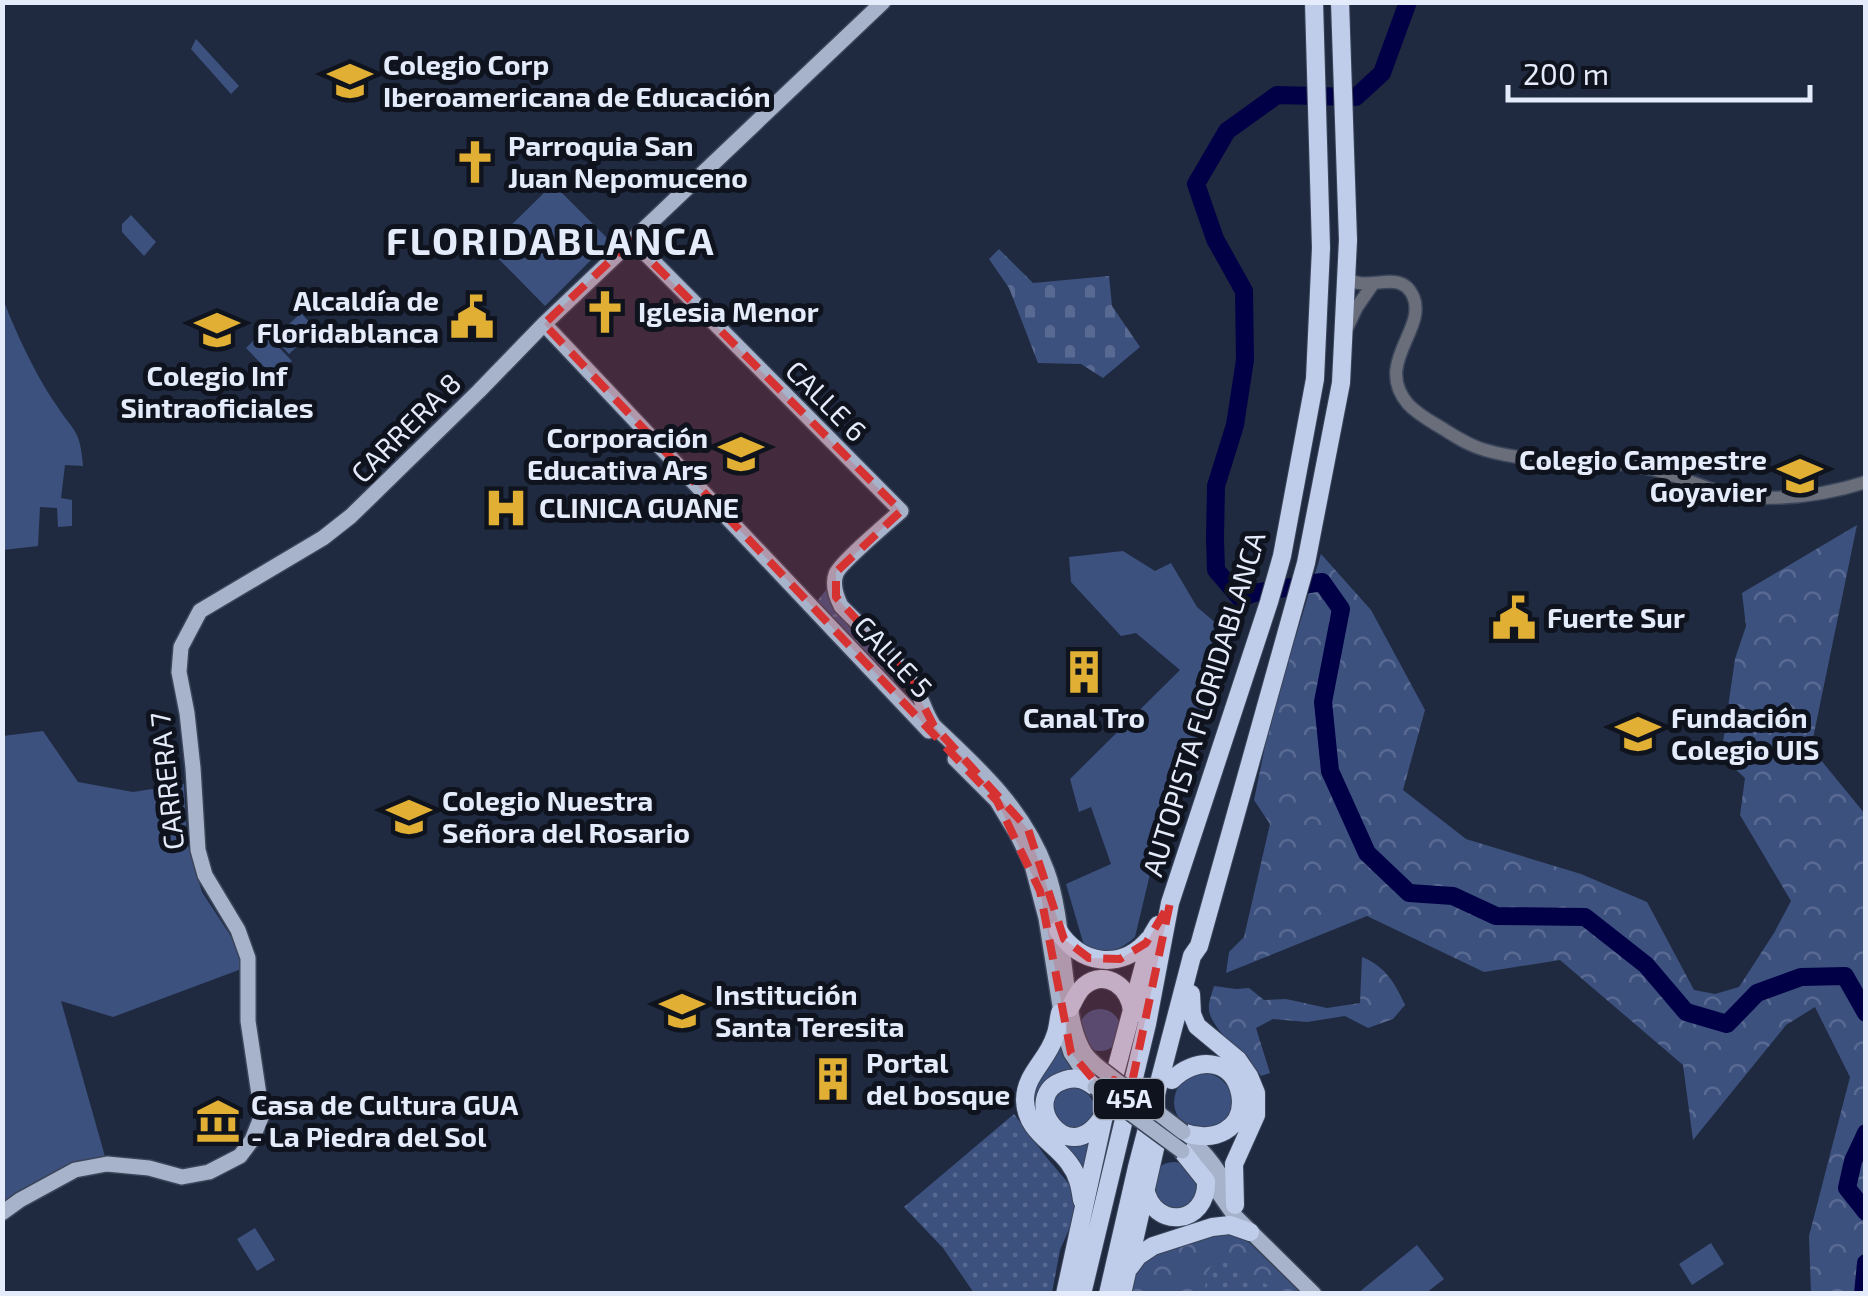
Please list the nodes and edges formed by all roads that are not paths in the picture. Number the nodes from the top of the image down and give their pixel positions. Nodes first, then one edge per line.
1 (883, 2) edge
2 (1314, 2) edge
3 (1340, 2) edge
4 (631, 241) junction
5 (1347, 278) junction
6 (1373, 284) junction
7 (544, 324) junction
8 (1344, 336) junction
9 (1866, 482) edge
10 (836, 572) joint
11 (200, 611) joint
12 (1170, 903) junction
13 (1058, 930) junction
14 (1152, 934) junction
15 (1199, 946) junction
16 (1191, 994) junction
17 (1065, 1011) junction
18 (1131, 1018) junction
19 (1098, 1078) junction
20 (1172, 1080) junction
21 (1106, 1111) junction
22 (1183, 1142) junction
23 (1145, 1187) junction
24 (1234, 1204) junction
25 (1082, 1207) junction
26 (2, 1216) edge
27 (1250, 1232) junction
28 (1072, 1260) junction
29 (1123, 1285) edge
30 (1065, 1294) edge
31 (1072, 1294) edge
32 (1082, 1294) edge
33 (1108, 1294) edge
34 (1314, 1294) edge

1 - 4 main road, CARRERA 8
2 - 12 highway, AUTOPISTA FLORIDABLANCA / 45A
3 - 5 highway, AUTOPISTA FLORIDABLANCA / 45A
4 - 7 main road, CARRERA 8
4 - 10 main road, CALLE 6
5 - 6 street
5 - 8 highway, AUTOPISTA FLORIDABLANCA / 45A
6 - 8 street
6 - 9 street
7 - 11 main road, CARRERA 8
7 - 17 main road, CALLE 5
8 - 15 highway, AUTOPISTA FLORIDABLANCA / 45A
10 - 13 main road, CALLE 5
11 - 26 main road, CARRERA 7
12 - 14 highway, 45A
12 - 32 highway, AUTOPISTA FLORIDABLANCA / 45A
13 - 14 highway
13 - 17 main road, CALLE 5
14 - 18 highway, 45A
15 - 16 highway, 45A
15 - 33 highway, AUTOPISTA FLORIDABLANCA / 45A
16 - 20 highway, 45A
16 - 24 highway
17 - 18 highway
17 - 19 main road, CALLE 5
17 - 25 highway
18 - 21 highway, 45A
19 - 21 highway
19 - 22 main road, bridge
20 - 22 highway
20 - 23 highway, 45A
21 - 25 highway, 45A
22 - 23 highway
22 - 24 main road
22 - 27 main road
23 - 29 highway, 45A
24 - 27 main road
25 - 28 highway, 45A
27 - 29 highway
27 - 34 main road
28 - 30 highway, 45A
28 - 31 highway

